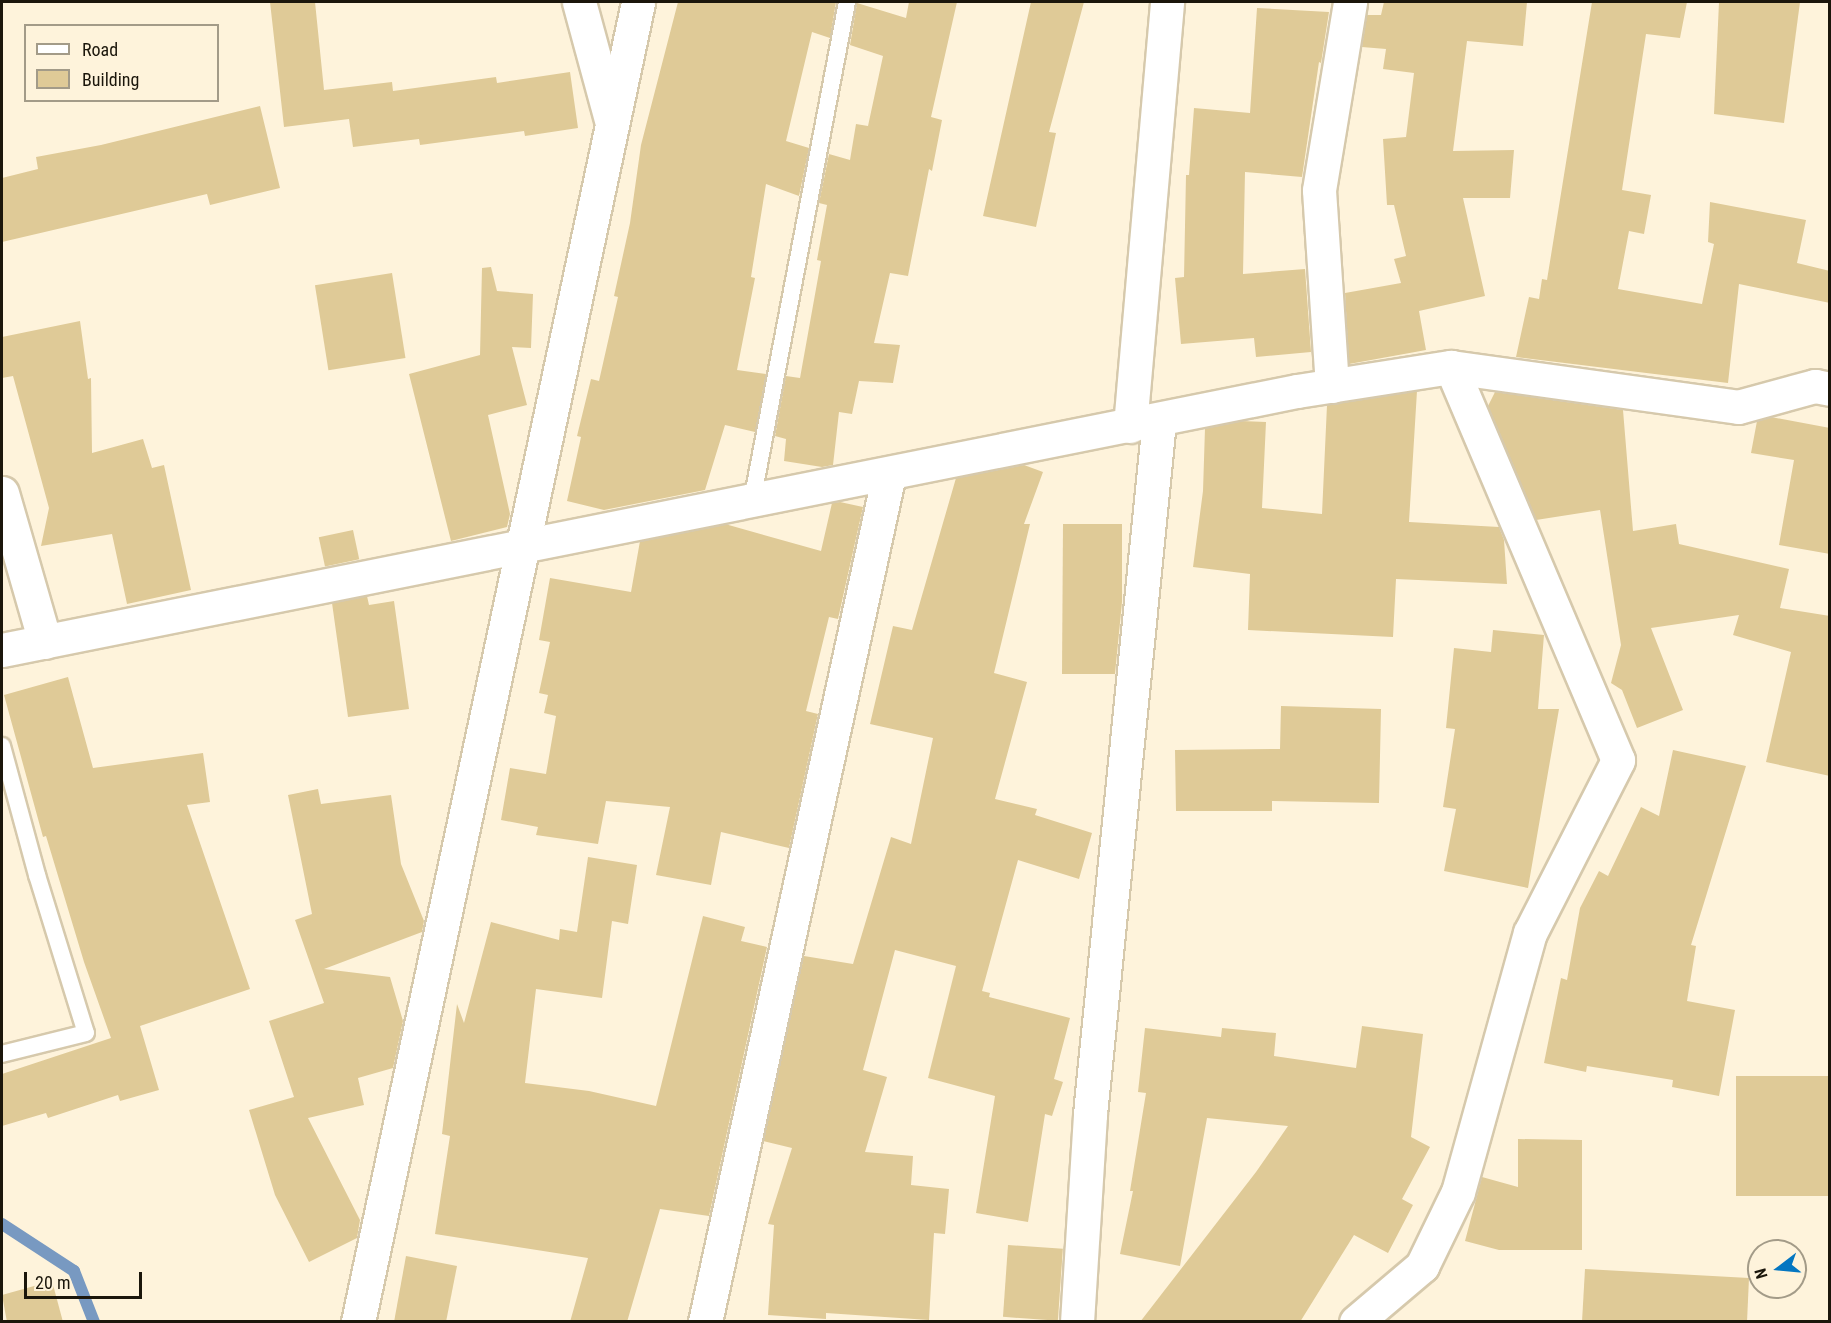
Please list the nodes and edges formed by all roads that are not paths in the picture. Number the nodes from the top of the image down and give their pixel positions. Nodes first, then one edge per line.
1 (579, 2) edge
2 (638, 2) edge
3 (847, 2) edge
4 (1167, 2) edge
5 (1350, 2) edge
6 (612, 124) junction
7 (1451, 367) junction
8 (1332, 386) junction
9 (1830, 389) edge
10 (1145, 423) junction
11 (889, 474) junction
12 (2, 493) edge
13 (752, 501) junction
14 (522, 546) junction
15 (45, 642) junction
16 (2, 650) edge
17 (2, 746) edge
18 (2, 1054) edge
19 (358, 1322) edge
20 (705, 1322) edge
21 (1077, 1322) edge
22 (1356, 1322) edge

1 - 6 street
2 - 6 street
3 - 13 lane
4 - 10 street
5 - 8 street
6 - 14 street
7 - 8 street
7 - 9 street
7 - 22 street
8 - 10 street
10 - 11 street
10 - 21 street
11 - 13 street
11 - 20 street
12 - 15 street
13 - 14 street
14 - 15 street
14 - 19 street
15 - 16 street
17 - 18 lane

